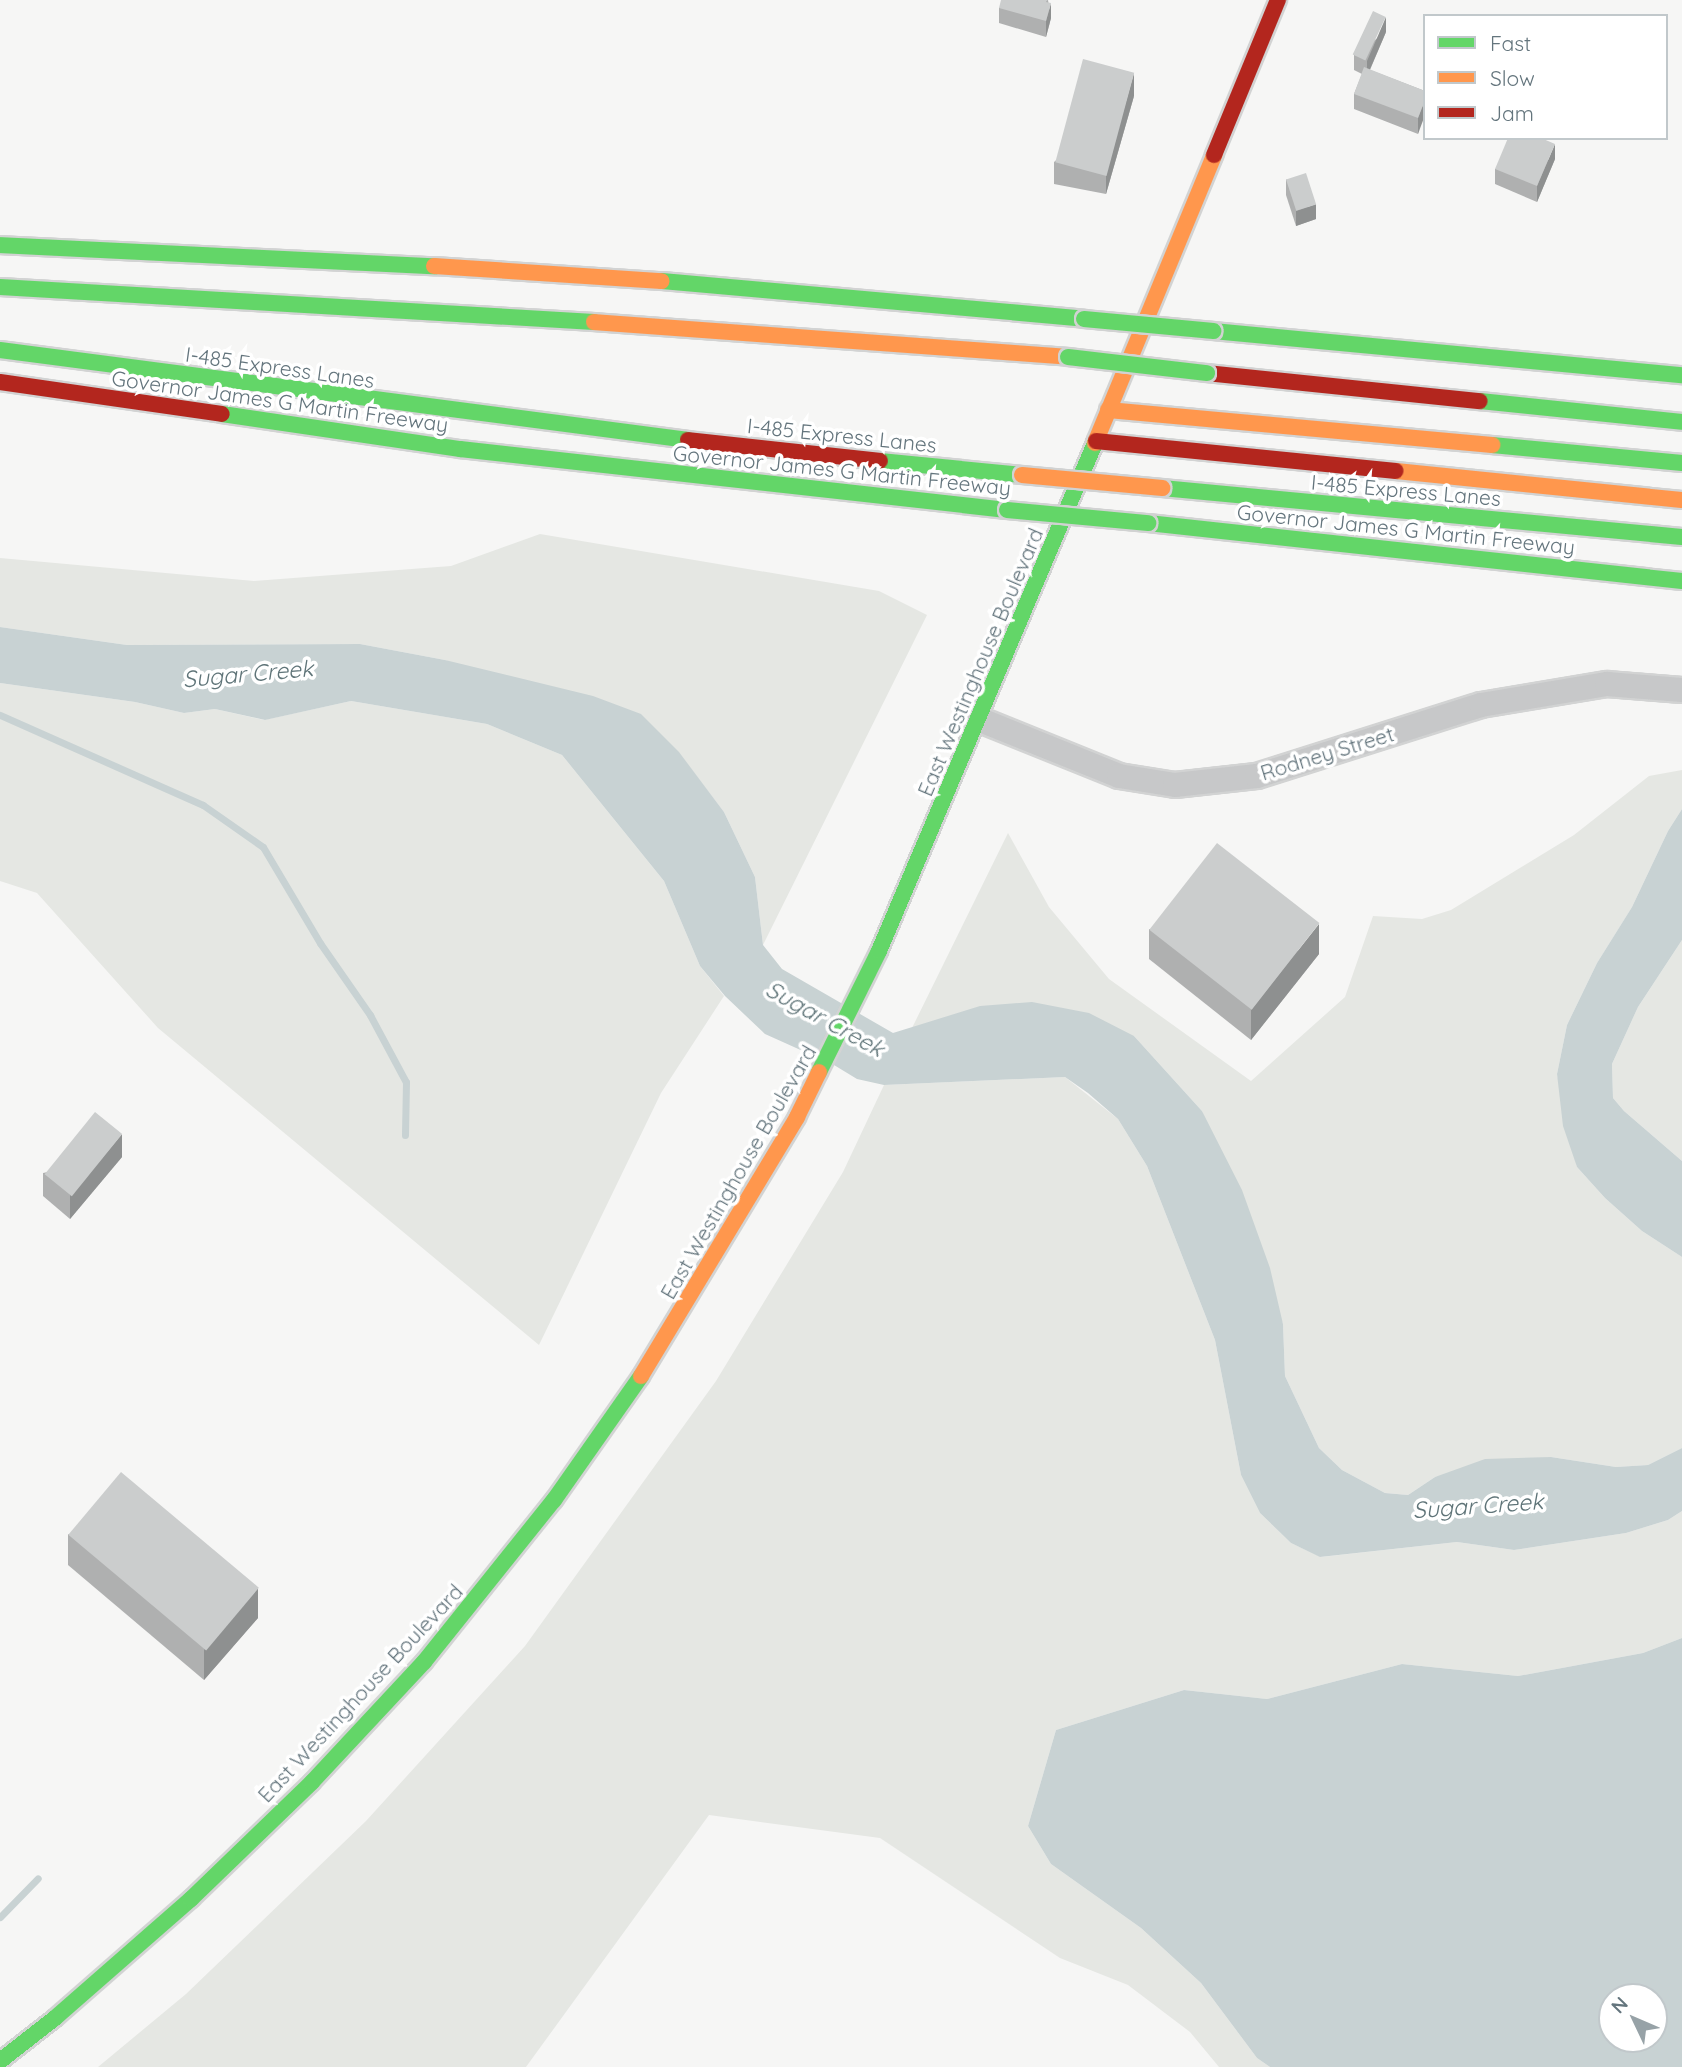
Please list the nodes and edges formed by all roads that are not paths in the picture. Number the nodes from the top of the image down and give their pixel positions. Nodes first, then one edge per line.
1 (1278, 0) edge
2 (0, 245) edge
3 (121, 250) junction
4 (271, 275) dead end
5 (0, 287) edge
6 (380, 292) dead end
7 (543, 318) junction
8 (0, 350) edge
9 (1682, 375) edge
10 (0, 383) edge
11 (1108, 410) junction
12 (1682, 422) edge
13 (1096, 441) junction
14 (1682, 463) edge
15 (1682, 500) edge
16 (1682, 537) edge
17 (1682, 581) edge
18 (1682, 690) edge
19 (978, 719) junction
20 (0, 2061) edge

1 - 11 main road, East Westinghouse Boulevard
2 - 3 main road
3 - 4 main road
3 - 9 main road, bridge
5 - 7 main road
6 - 7 main road
7 - 12 main road, bridge
8 - 16 main road, I-485 Express Lanes, bridge
10 - 17 main road, Governor James G Martin Freeway, bridge
11 - 13 main road, East Westinghouse Boulevard
11 - 14 main road
13 - 15 main road
13 - 19 main road, East Westinghouse Boulevard
18 - 19 street, Rodney Street
19 - 20 main road, East Westinghouse Boulevard

